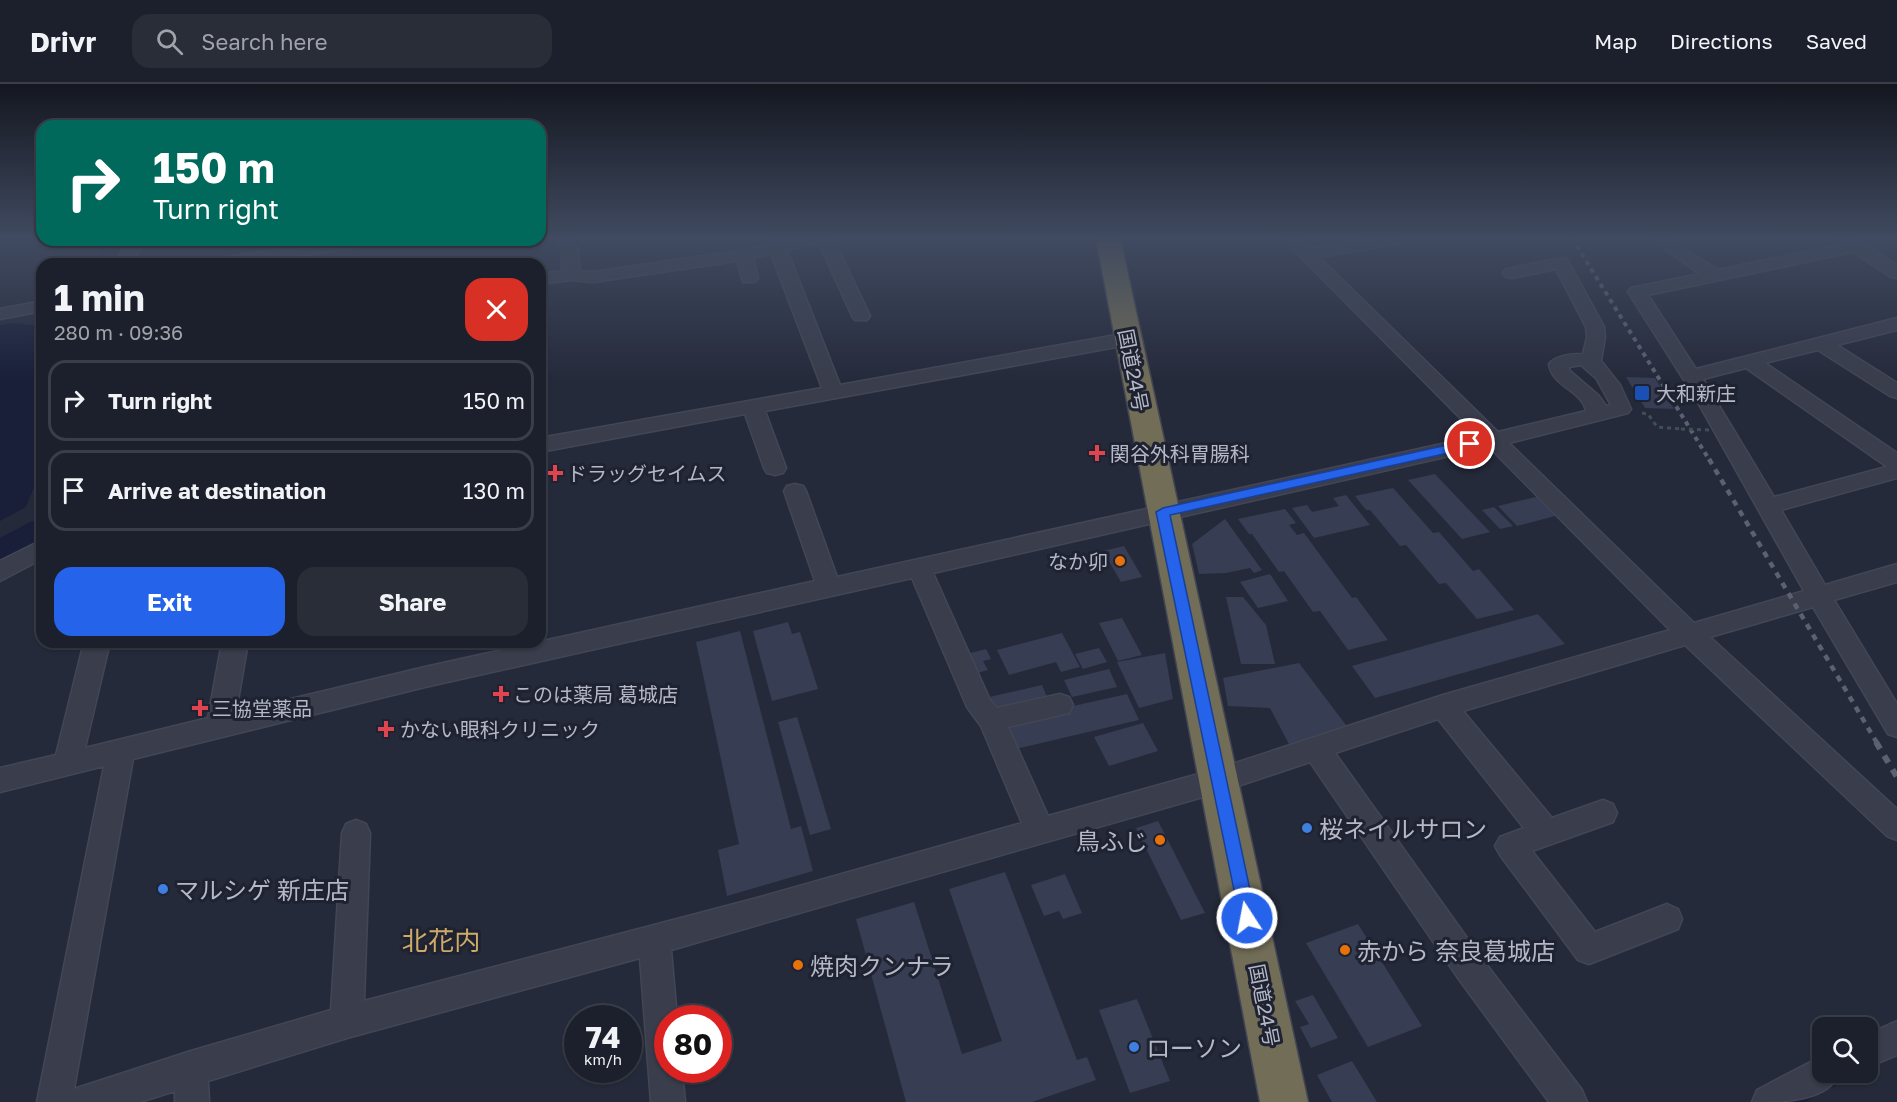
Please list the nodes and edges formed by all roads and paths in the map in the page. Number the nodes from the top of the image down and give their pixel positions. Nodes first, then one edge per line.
1 (792, 286) edge
2 (847, 286) edge
3 (1117, 286) edge
4 (1337, 286) edge
5 (1573, 286) edge
6 (1669, 286) edge
7 (36, 307) edge
8 (0, 314) edge
9 (861, 316) dead end
10 (1897, 324) edge
11 (1127, 339) junction
12 (1821, 343) junction
13 (1591, 362) junction
14 (1750, 362) junction
15 (1691, 376) junction
16 (833, 392) junction
17 (1897, 392) edge
18 (753, 407) junction
19 (1642, 413) dead end
20 (1597, 415) junction
21 (1712, 429) dead end
22 (1492, 440) junction
23 (546, 444) edge
24 (775, 468) dead end
25 (1897, 469) edge
26 (795, 491) dead end
27 (1769, 506) junction
28 (1163, 512) junction
29 (36, 551) edge
30 (919, 567) junction
31 (0, 572) edge
32 (1897, 573) edge
33 (829, 588) junction
34 (1821, 595) junction
35 (1689, 633) junction
36 (96, 648) edge
37 (234, 648) edge
38 (1060, 705) dead end
39 (1443, 706) junction
40 (992, 720) junction
41 (220, 726) junction
42 (1897, 726) edge
43 (1315, 747) junction
44 (121, 750) junction
45 (68, 763) junction
46 (0, 780) edge
47 (1220, 780) junction
48 (1603, 813) dead end
49 (1897, 827) edge
50 (1040, 832) junction
51 (356, 833) dead end
52 (1546, 833) junction
53 (1667, 919) dead end
54 (654, 939) junction
55 (348, 1022) junction
56 (1897, 1038) edge
57 (1878, 1047) edge
58 (191, 1068) junction
59 (1812, 1079) edge
60 (54, 1102) edge
61 (84, 1102) edge
62 (192, 1102) edge
63 (668, 1102) edge
64 (1284, 1102) edge
65 (1570, 1102) edge
66 (1769, 1102) edge

1 - 16 street
2 - 9 street
3 - 11 highway, 国道24号
4 - 22 street
5 - 13 street
6 - 15 street
7 - 8 street
10 - 12 street
11 - 16 street
11 - 28 highway, 国道24号
12 - 14 street
12 - 17 street
13 - 20 street
13 - 20 street
14 - 15 street
14 - 25 street
15 - 27 street
16 - 18 street
18 - 23 street
18 - 24 street
19 - 21 path, bridge
20 - 22 street
22 - 28 street
22 - 35 street
25 - 27 street
26 - 33 street
27 - 34 street
28 - 30 street
28 - 47 highway, 国道24号
29 - 31 street
30 - 33 street
30 - 40 street
32 - 34 street
33 - 41 street
34 - 35 street
34 - 42 street
35 - 39 street
35 - 49 street
36 - 45 street
37 - 41 street
38 - 40 street
39 - 43 street
39 - 52 street
40 - 50 street
41 - 44 street
43 - 47 street
43 - 65 street
44 - 45 street
44 - 60 street
45 - 46 street
47 - 50 street
47 - 64 highway, 国道24号
48 - 52 street
50 - 54 street
51 - 55 street
52 - 53 street
54 - 55 street
54 - 63 street
55 - 58 street
56 - 57 street
58 - 61 street
58 - 62 street
59 - 66 street

